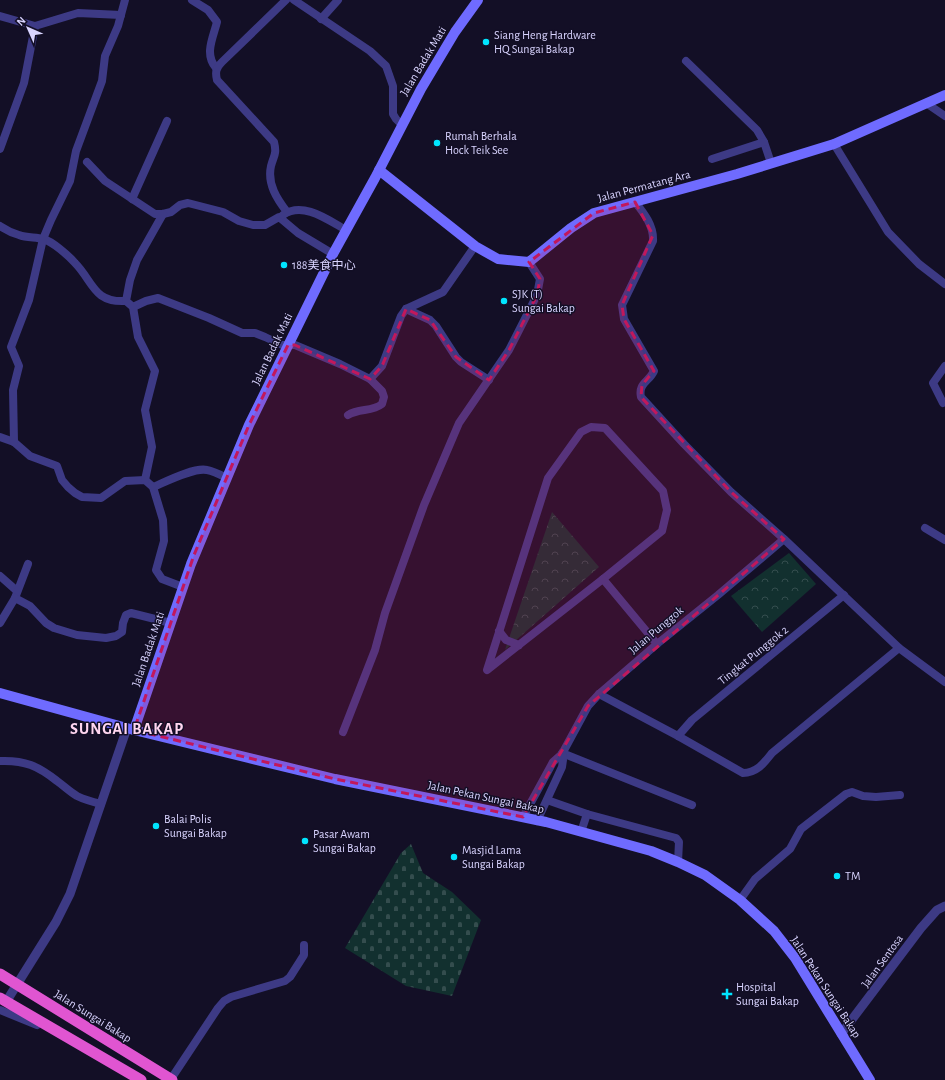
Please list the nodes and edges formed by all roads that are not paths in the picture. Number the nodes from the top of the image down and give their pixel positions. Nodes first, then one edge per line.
1 (125, 0) edge
2 (192, 0) edge
3 (286, 0) edge
4 (294, 0) edge
5 (338, 0) edge
6 (478, 0) edge
7 (121, 15) junction
8 (0, 16) edge
9 (321, 19) junction
10 (35, 26) junction
11 (686, 61) dead end
12 (216, 68) junction
13 (945, 95) edge
14 (926, 103) junction
15 (945, 116) edge
16 (167, 121) dead end
17 (402, 125) junction
18 (764, 142) junction
19 (834, 144) junction
20 (0, 149) edge
21 (712, 159) dead end
22 (87, 162) dead end
23 (771, 163) junction
24 (379, 170) junction
25 (132, 199) junction
26 (635, 202) junction
27 (287, 212) junction
28 (164, 214) junction
29 (279, 218) junction
30 (0, 226) edge
31 (346, 230) junction
32 (44, 239) junction
33 (475, 246) junction
34 (333, 254) junction
35 (529, 262) junction
36 (945, 284) edge
37 (126, 301) junction
38 (133, 307) junction
39 (406, 309) junction
40 (288, 345) junction
41 (945, 366) edge
42 (370, 379) junction
43 (489, 380) junction
44 (943, 403) dead end
45 (348, 415) dead end
46 (0, 437) edge
47 (14, 442) junction
48 (227, 478) junction
49 (145, 480) junction
50 (153, 487) junction
51 (925, 528) dead end
52 (784, 539) junction
53 (945, 540) edge
54 (28, 564) dead end
55 (0, 576) edge
56 (603, 579) junction
57 (183, 587) junction
58 (16, 594) junction
59 (844, 595) junction
60 (0, 623) edge
61 (170, 623) junction
62 (499, 631) junction
63 (657, 644) junction
64 (519, 645) junction
65 (899, 648) junction
66 (945, 682) edge
67 (0, 693) edge
68 (599, 694) junction
69 (131, 729) junction
70 (343, 732) dead end
71 (678, 736) junction
72 (562, 754) junction
73 (0, 761) edge
74 (900, 795) dead end
75 (546, 800) junction
76 (101, 804) junction
77 (692, 805) dead end
78 (587, 814) junction
79 (523, 817) junction
80 (536, 821) junction
81 (581, 832) junction
82 (678, 862) junction
83 (740, 900) junction
84 (945, 906) edge
85 (304, 945) dead end
86 (0, 974) edge
87 (17, 984) junction
88 (2, 1003) edge
89 (841, 1034) junction
90 (130, 1076) edge
91 (141, 1080) edge
92 (171, 1080) edge
93 (870, 1080) edge

1 - 7 street
2 - 12 street
3 - 12 street
4 - 9 street
5 - 9 street
6 - 17 main road, Jalan Badak Mati
7 - 10 street
7 - 32 street
8 - 10 street
9 - 17 street
10 - 20 street
11 - 18 street
12 - 27 street
13 - 14 main road, Jalan Permatang Ara
14 - 15 street
14 - 19 main road, Jalan Permatang Ara
16 - 25 street
17 - 24 main road, Jalan Badak Mati
18 - 21 street
18 - 23 street
19 - 23 main road, Jalan Permatang Ara
19 - 36 street
22 - 25 street
23 - 26 main road, Jalan Permatang Ara
24 - 31 main road, Jalan Badak Mati
24 - 33 main road
25 - 28 street
26 - 35 main road, Jalan Permatang Ara
26 - 52 street
27 - 29 street
27 - 31 street
28 - 29 street
28 - 37 street
29 - 34 street
30 - 32 street
31 - 34 main road, Jalan Badak Mati
32 - 37 street
32 - 47 street
33 - 35 main road
33 - 39 street
34 - 40 main road, Jalan Badak Mati
35 - 43 street
37 - 38 street
38 - 40 street
38 - 49 street
39 - 42 street
39 - 43 street
40 - 42 street
40 - 48 main road, Jalan Badak Mati
41 - 44 street
42 - 45 street
43 - 70 street
46 - 47 street
47 - 49 street
48 - 50 street
48 - 57 main road, Jalan Badak Mati
49 - 50 street
50 - 57 street
51 - 53 street
52 - 59 street
52 - 63 street, Jalan Punggok
54 - 58 street
55 - 58 street
56 - 62 street
56 - 63 street
56 - 64 street
57 - 61 main road, Jalan Badak Mati
58 - 60 street
58 - 61 street
59 - 65 street
59 - 71 street, Tingkat Punggok 2
61 - 69 main road, Jalan Badak Mati
62 - 64 street
62 - 64 street
63 - 68 street, Jalan Punggok
65 - 66 street
65 - 71 street
67 - 69 main road, Jalan Pekan Sungai Bakap
68 - 71 street
68 - 72 street, Jalan Punggok
69 - 76 street, Jalan Badak Mati
69 - 79 main road, Jalan Pekan Sungai Bakap
72 - 75 street, Jalan Punggok
72 - 77 street
72 - 79 street, Jalan Punggok
73 - 76 street
74 - 83 street
75 - 78 street
75 - 80 street, Jalan Punggok
76 - 87 street, Jalan Badak Mati
78 - 81 street
78 - 82 street
79 - 80 main road, Jalan Pekan Sungai Bakap
80 - 81 main road, Jalan Pekan Sungai Bakap
81 - 82 main road, Jalan Pekan Sungai Bakap
82 - 83 main road, Jalan Pekan Sungai Bakap
83 - 89 main road, Jalan Pekan Sungai Bakap
84 - 89 street, Jalan Sentosa
85 - 92 street
86 - 87 highway, Jalan Sungai Bakap
87 - 88 street, Jalan Badak Mati
87 - 92 highway, Jalan Sungai Bakap
88 - 90 highway
89 - 93 main road, Jalan Pekan Sungai Bakap
90 - 91 highway

